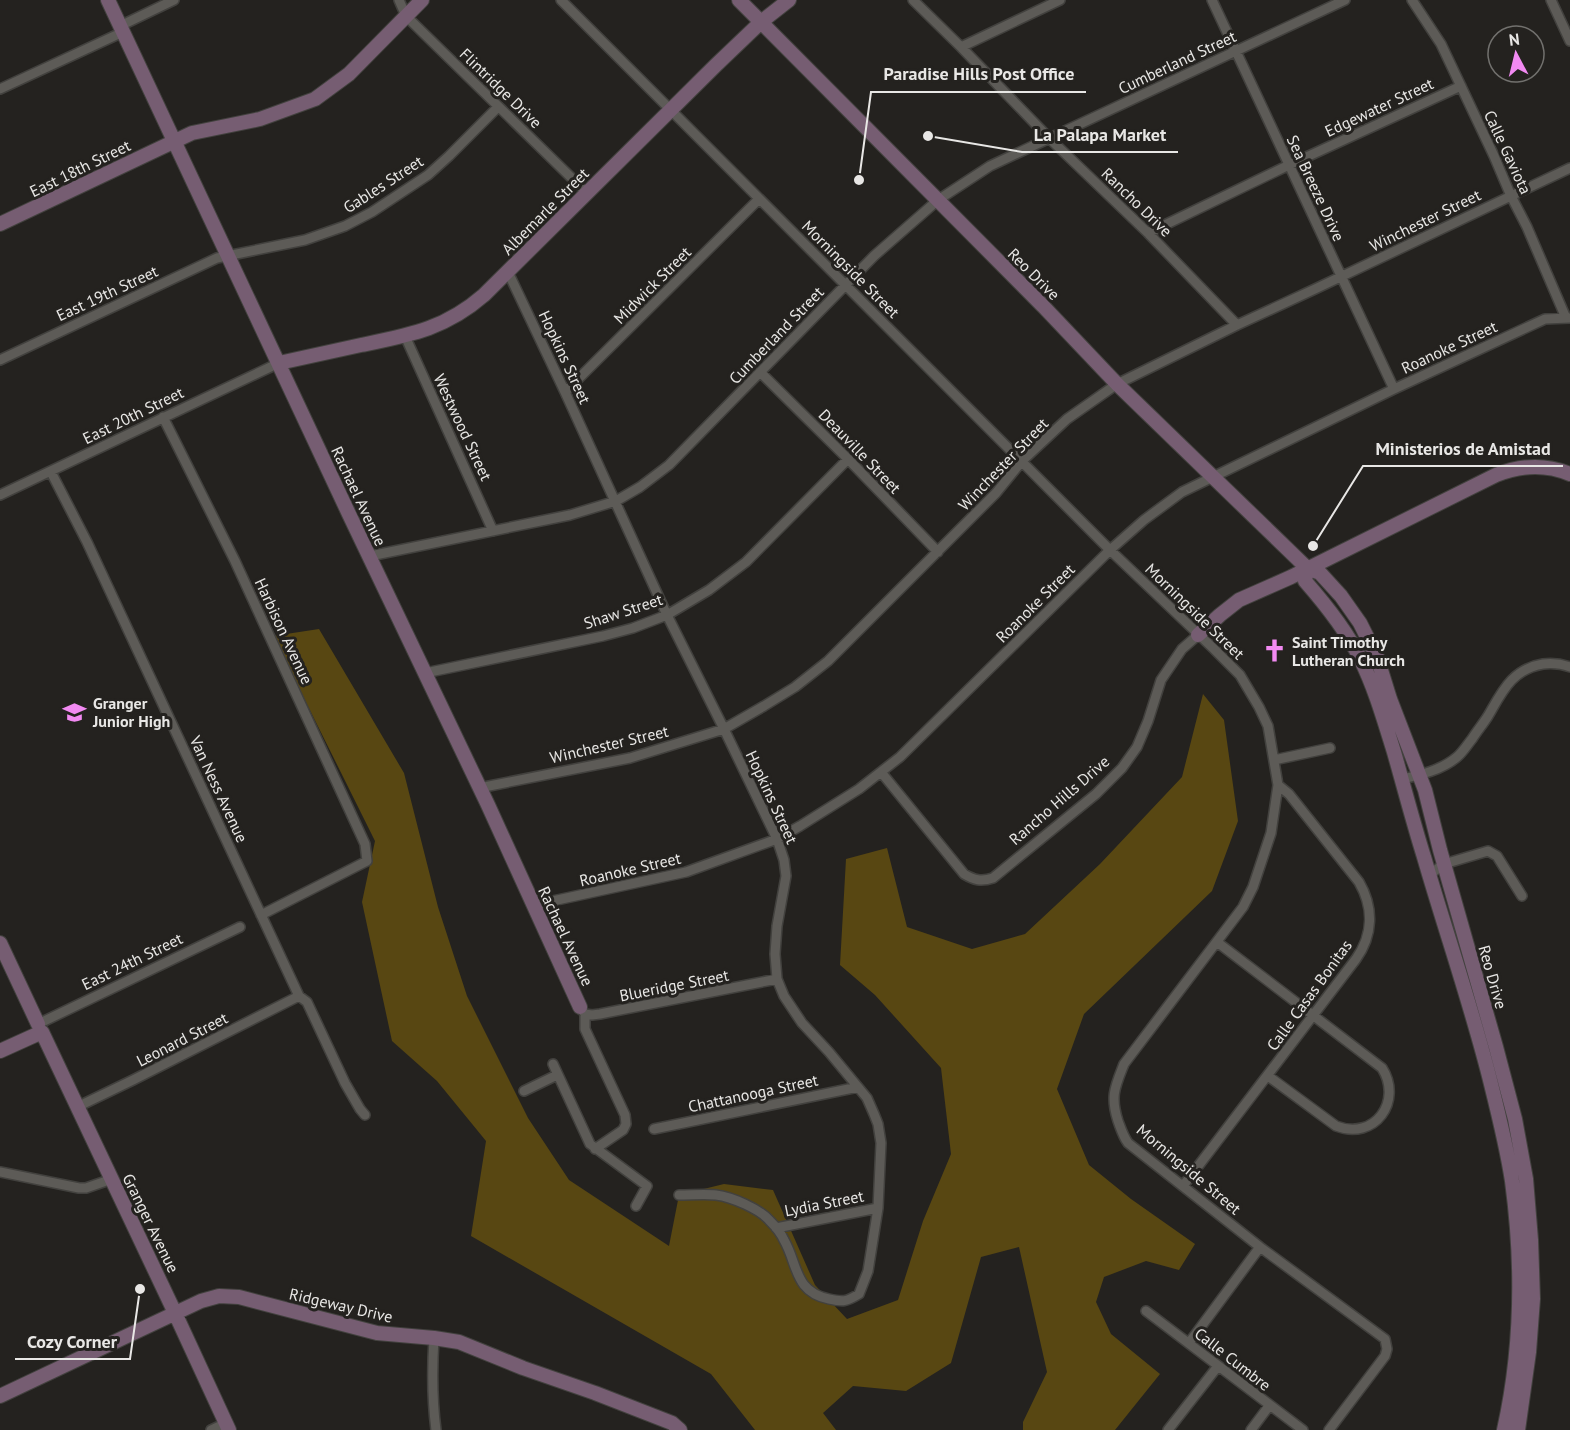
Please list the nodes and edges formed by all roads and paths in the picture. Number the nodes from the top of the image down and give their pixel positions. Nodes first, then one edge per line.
1 (108, 0) edge
2 (174, 0) edge
3 (399, 0) edge
4 (422, 0) edge
5 (561, 0) edge
6 (739, 0) edge
7 (789, 0) edge
8 (913, 0) edge
9 (1060, 0) edge
10 (1212, 0) edge
11 (1345, 0) edge
12 (1412, 0) edge
13 (1551, 0) edge
14 (406, 16) junction
15 (761, 22) junction
16 (122, 29) junction
17 (1570, 41) edge
18 (961, 47) junction
19 (1235, 51) junction
20 (1461, 86) junction
21 (0, 89) edge
22 (498, 107) junction
23 (671, 109) junction
24 (1049, 138) junction
25 (175, 140) junction
26 (1289, 165) junction
27 (1570, 168) edge
28 (587, 193) junction
29 (1511, 196) junction
30 (759, 199) junction
31 (938, 200) junction
32 (0, 224) edge
33 (1148, 233) junction
34 (228, 256) junction
35 (508, 272) junction
36 (1341, 277) junction
37 (845, 285) junction
38 (1568, 318) edge
39 (1237, 325) junction
40 (405, 336) junction
41 (0, 360) edge
42 (279, 363) junction
43 (760, 372) junction
44 (1118, 384) junction
45 (1394, 389) junction
46 (565, 392) junction
47 (163, 417) junction
48 (848, 459) junction
49 (1022, 461) junction
50 (51, 472) junction
51 (1570, 474) edge
52 (1213, 477) junction
53 (0, 495) edge
54 (616, 501) junction
55 (494, 531) junction
56 (1110, 550) junction
57 (938, 552) junction
58 (369, 556) junction
59 (1307, 568) junction
60 (667, 615) junction
61 (1198, 635) junction
62 (1570, 668) edge
63 (425, 673) junction
64 (724, 729) junction
65 (1330, 748) dead end
66 (1274, 760) junction
67 (881, 772) junction
68 (1419, 775) junction
69 (1402, 779) junction
70 (1278, 785) junction
71 (479, 788) junction
72 (777, 839) junction
73 (1444, 864) junction
74 (1429, 875) junction
75 (1522, 896) dead end
76 (534, 905) junction
77 (261, 915) junction
78 (240, 927) dead end
79 (1217, 942) junction
80 (0, 943) edge
81 (777, 979) junction
82 (299, 996) junction
83 (583, 1010) junction
84 (1314, 1015) junction
85 (40, 1028) junction
86 (0, 1051) edge
87 (553, 1064) dead end
88 (557, 1075) junction
89 (1268, 1076) junction
90 (858, 1086) junction
91 (524, 1091) dead end
92 (77, 1107) junction
93 (365, 1115) dead end
94 (654, 1129) dead end
95 (596, 1149) junction
96 (0, 1172) edge
97 (112, 1179) junction
98 (1183, 1186) junction
99 (679, 1195) dead end
100 (636, 1206) dead end
101 (878, 1208) junction
102 (776, 1228) junction
103 (1260, 1247) junction
104 (1146, 1311) dead end
105 (175, 1313) junction
106 (434, 1338) junction
107 (1189, 1343) junction
108 (1218, 1366) junction
109 (0, 1396) edge
110 (1269, 1406) junction
111 (228, 1427) edge
112 (211, 1430) edge
113 (436, 1430) edge
114 (680, 1430) edge
115 (1167, 1430) edge
116 (1251, 1430) edge
117 (1303, 1430) edge
118 (1329, 1430) edge
119 (1504, 1430) edge
120 (1518, 1430) edge

1 - 16 street, Rachael Avenue
2 - 16 street
3 - 14 street, Flintridge Drive
4 - 14 street, East 18th Street
5 - 23 street, Morningside Street
6 - 15 street, Reo Drive
7 - 15 street, Albemarle Street
8 - 18 street, Rancho Drive
9 - 18 street
10 - 19 street, Sea Breeze Drive
11 - 19 street, Cumberland Street
12 - 20 street, Calle Gaviota
13 - 17 street
14 - 22 street, Flintridge Drive
14 - 25 street, East 18th Street
15 - 23 street, Albemarle Street
15 - 31 street, Reo Drive
16 - 21 street
16 - 25 street, Rachael Avenue
18 - 24 street, Rancho Drive
19 - 24 street, Cumberland Street
19 - 26 street, Sea Breeze Drive
20 - 26 street, Edgewater Street
20 - 29 street, Calle Gaviota
22 - 28 street, Flintridge Drive
22 - 34 street, Gables Street
23 - 28 street, Albemarle Street
23 - 30 street, Morningside Street
24 - 31 street, Cumberland Street
24 - 33 street, Rancho Drive
25 - 32 street, East 18th Street
25 - 34 street, Rachael Avenue
26 - 33 street, Edgewater Street
26 - 36 street, Sea Breeze Drive
27 - 29 street, Winchester Street
28 - 35 street, Albemarle Street
29 - 36 street, Winchester Street
29 - 38 street, Calle Gaviota
30 - 37 street, Morningside Street
30 - 46 street, Midwick Street
31 - 37 street, Cumberland Street
31 - 44 street, Reo Drive
33 - 39 street, Rancho Drive
34 - 41 street, East 19th Street
34 - 42 street, Rachael Avenue
35 - 40 street, Albemarle Street
35 - 46 street, Hopkins Street
36 - 39 street, Winchester Street
36 - 45 street, Sea Breeze Drive
37 - 43 street, Cumberland Street
37 - 49 street, Morningside Street
38 - 45 street, Roanoke Street
39 - 44 street, Winchester Street
40 - 42 street, Albemarle Street
40 - 55 street, Westwood Street
42 - 47 street, East 20th Street
42 - 58 street, Rachael Avenue
43 - 48 street, Deauville Street
43 - 54 street, Cumberland Street
44 - 49 street, Winchester Street
44 - 52 street, Reo Drive
45 - 52 street, Roanoke Street
46 - 54 street, Hopkins Street
47 - 50 street, East 20th Street
47 - 77 street, Harbison Avenue
48 - 57 street, Deauville Street
48 - 60 street, Shaw Street
49 - 56 street, Morningside Street
49 - 57 street, Winchester Street
50 - 53 street, East 20th Street
50 - 77 street, Van Ness Avenue
51 - 59 street, Rancho Hills Drive
52 - 56 street, Roanoke Street
52 - 59 street, Reo Drive
54 - 55 street, Cumberland Street
54 - 60 street, Hopkins Street
55 - 58 street, Cumberland Street
56 - 61 street, Morningside Street
56 - 67 street, Roanoke Street
57 - 64 street, Winchester Street
58 - 63 street, Rachael Avenue
59 - 61 street, Rancho Hills Drive
59 - 68 street, Reo Drive
59 - 69 street, Reo Drive
60 - 63 street, Shaw Street
60 - 64 street, Hopkins Street
61 - 66 street, Morningside Street
61 - 67 street, Rancho Hills Drive
62 - 68 street
63 - 71 street, Rachael Avenue
64 - 71 street, Winchester Street
64 - 72 street, Hopkins Street
65 - 66 street
66 - 70 street, Morningside Street
67 - 72 street, Roanoke Street
68 - 69 street
68 - 73 street, Reo Drive
69 - 74 street, Reo Drive
70 - 79 street, Morningside Street
70 - 84 street, Calle Casas Bonitas
71 - 76 street, Rachael Avenue
72 - 76 street, Roanoke Street
72 - 81 street, Hopkins Street
73 - 74 street
73 - 75 street
73 - 120 street, Reo Drive
74 - 119 street, Reo Drive
76 - 83 street, Rachael Avenue
77 - 82 street, Van Ness Avenue
78 - 85 street, East 24th Street
79 - 84 street
79 - 98 street, Morningside Street
80 - 85 street, Granger Avenue
81 - 83 street, Blueridge Street
81 - 90 street, Hopkins Street
82 - 92 street, Leonard Street
82 - 93 street, Van Ness Avenue
83 - 95 street
84 - 89 street, Calle Casas Bonitas
84 - 89 street
85 - 86 street, East 24th Street
85 - 92 street, Granger Avenue
87 - 88 street
88 - 91 street
88 - 95 street
89 - 98 street, Calle Casas Bonitas
90 - 94 street, Chattanooga Street
90 - 101 street, Hopkins Street
92 - 97 street, Granger Avenue
95 - 100 street
96 - 97 street
97 - 105 street, Granger Avenue
98 - 103 street, Morningside Street
99 - 102 street, Hopkins Street
101 - 102 street, Lydia Street
101 - 102 street, Hopkins Street
103 - 107 street
103 - 118 street, Morningside Street
104 - 107 street, Calle Cumbre
105 - 106 street, Ridgeway Drive
105 - 109 street, Ridgeway Drive
105 - 111 street, Granger Avenue
106 - 113 street
106 - 114 street, Ridgeway Drive
107 - 108 street, Calle Cumbre
108 - 110 street, Calle Cumbre
108 - 115 street
110 - 116 street
110 - 117 street, Calle Cumbre
111 - 112 street

